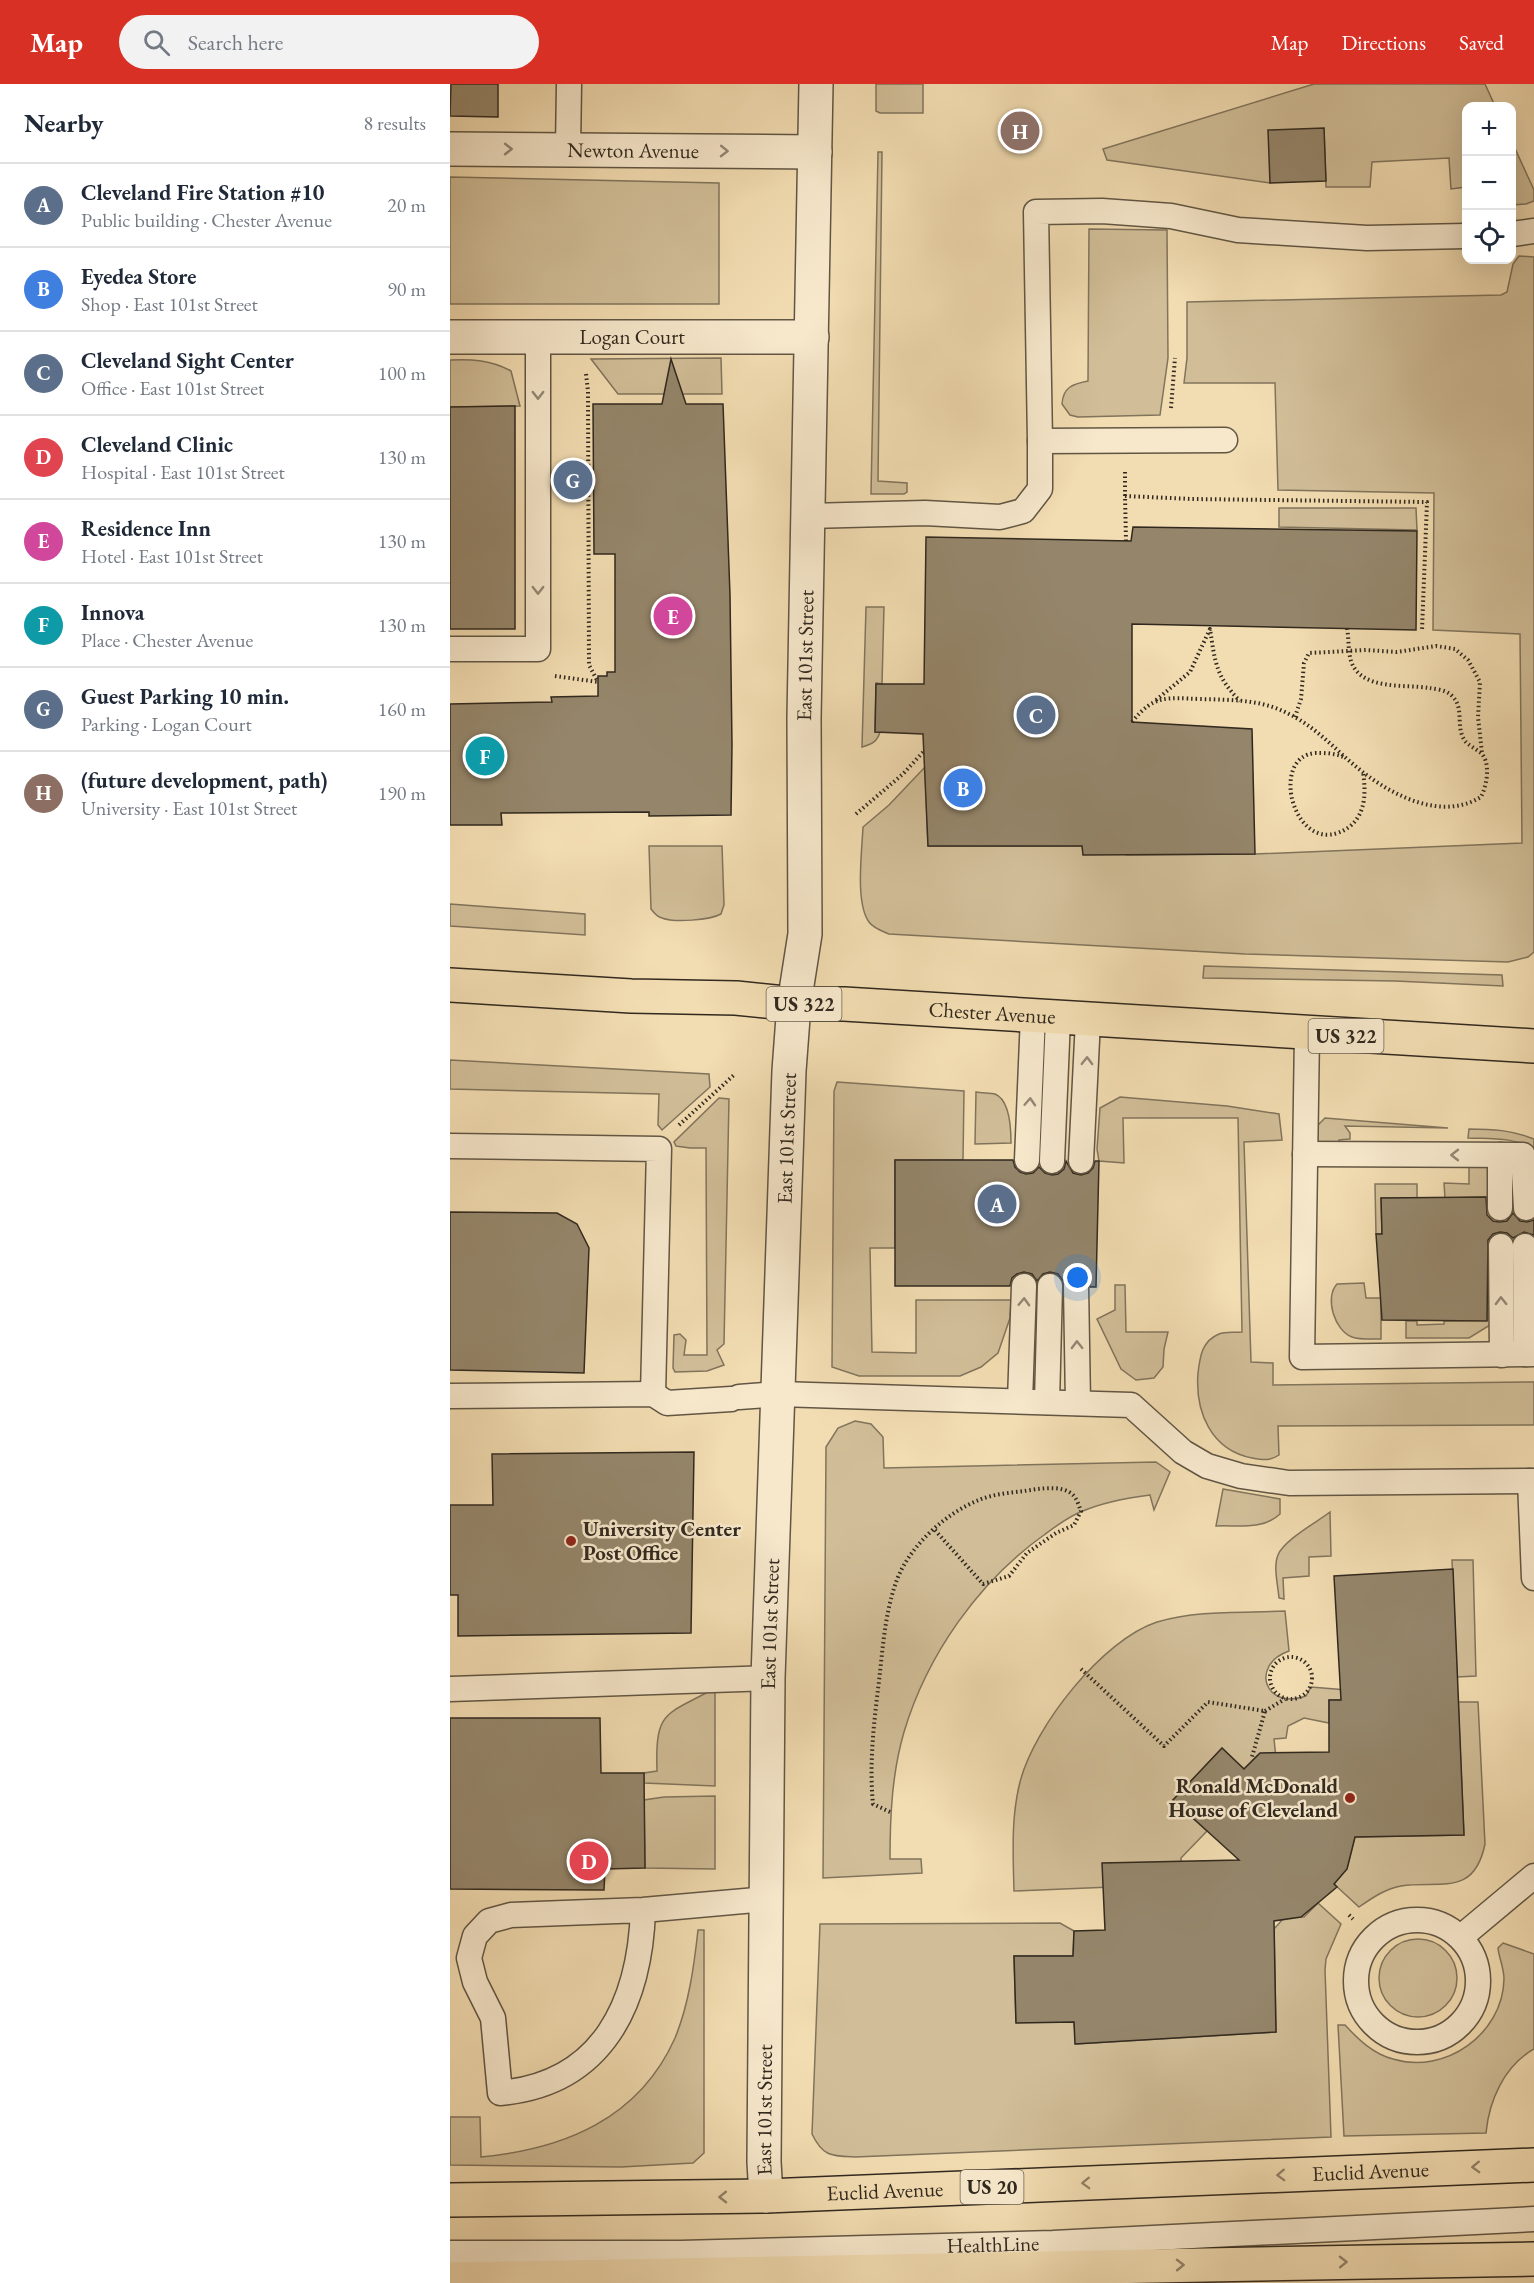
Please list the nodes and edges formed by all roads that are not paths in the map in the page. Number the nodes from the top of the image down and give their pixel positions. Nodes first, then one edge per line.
1 (569, 84) edge
2 (816, 84) edge
3 (450, 149) edge
4 (568, 149) junction
5 (815, 152) junction
6 (1534, 231) edge
7 (1516, 233) edge
8 (1462, 236) edge
9 (450, 337) edge
10 (538, 337) junction
11 (812, 337) junction
12 (1225, 440) dead end
13 (1040, 441) junction
14 (808, 516) junction
15 (450, 649) edge
16 (450, 986) edge
17 (794, 1004) junction
18 (1060, 1018) junction
19 (1307, 1034) junction
20 (1534, 1046) edge
21 (450, 1146) edge
22 (1305, 1154) junction
23 (1027, 1160) dead end
24 (1519, 1160) edge
25 (1052, 1161) dead end
26 (1081, 1161) dead end
27 (1500, 1208) dead end
28 (1526, 1208) dead end
29 (1501, 1246) dead end
30 (1525, 1246) dead end
31 (1024, 1286) dead end
32 (1050, 1286) dead end
33 (1076, 1286) dead end
34 (1521, 1354) edge
35 (653, 1394) junction
36 (779, 1394) junction
37 (450, 1396) edge
38 (1020, 1401) junction
39 (1047, 1402) junction
40 (1078, 1403) junction
41 (1532, 1481) edge
42 (1534, 1578) edge
43 (768, 1678) junction
44 (450, 1689) edge
45 (1534, 1876) edge
46 (766, 1899) junction
47 (643, 1910) junction
48 (1461, 1937) junction
49 (1534, 2165) edge
50 (766, 2196) junction
51 (450, 2200) edge
52 (1534, 2219) edge
53 (450, 2253) edge
54 (1534, 2259) edge
55 (450, 2280) edge

1 - 4 lane
2 - 5 street, East 101st Street
3 -> 4 street, Newton Avenue
4 -> 5 street, Newton Avenue
5 - 11 street, East 101st Street
6 - 7 lane
8 - 13 lane
9 - 10 street, Logan Court
10 - 11 street, Logan Court
10 -> 15 lane
11 - 14 street, East 101st Street
12 - 13 lane
13 - 14 lane
14 - 17 street, East 101st Street
16 - 17 main road, Chester Avenue / US 322
17 - 18 main road, Chester Avenue / US 322
17 - 36 street, East 101st Street
18 - 19 main road, Chester Avenue / US 322
23 -> 18 lane
18 - 25 lane
26 -> 18 lane
19 - 20 main road, Chester Avenue / US 322
19 - 22 lane
21 - 35 lane
24 -> 22 lane
22 - 34 lane
24 - 27 lane
24 - 28 lane
34 -> 29 lane
30 - 34 lane
38 -> 31 lane
32 - 39 lane
40 -> 33 lane
35 - 36 lane
35 - 37 lane
36 - 38 lane
36 - 43 street, East 101st Street
38 - 39 lane
39 - 40 lane
40 - 41 lane
41 - 42 lane
43 - 44 lane
43 - 46 street, East 101st Street
45 - 48 lane
46 - 47 lane
46 - 50 street, East 101st Street
47 - 47 lane
48 - 48 lane
49 -> 50 main road, Euclid Avenue / US 20
50 -> 51 main road, Euclid Avenue / US 20
52 - 53 lane, HealthLine
55 -> 54 main road

